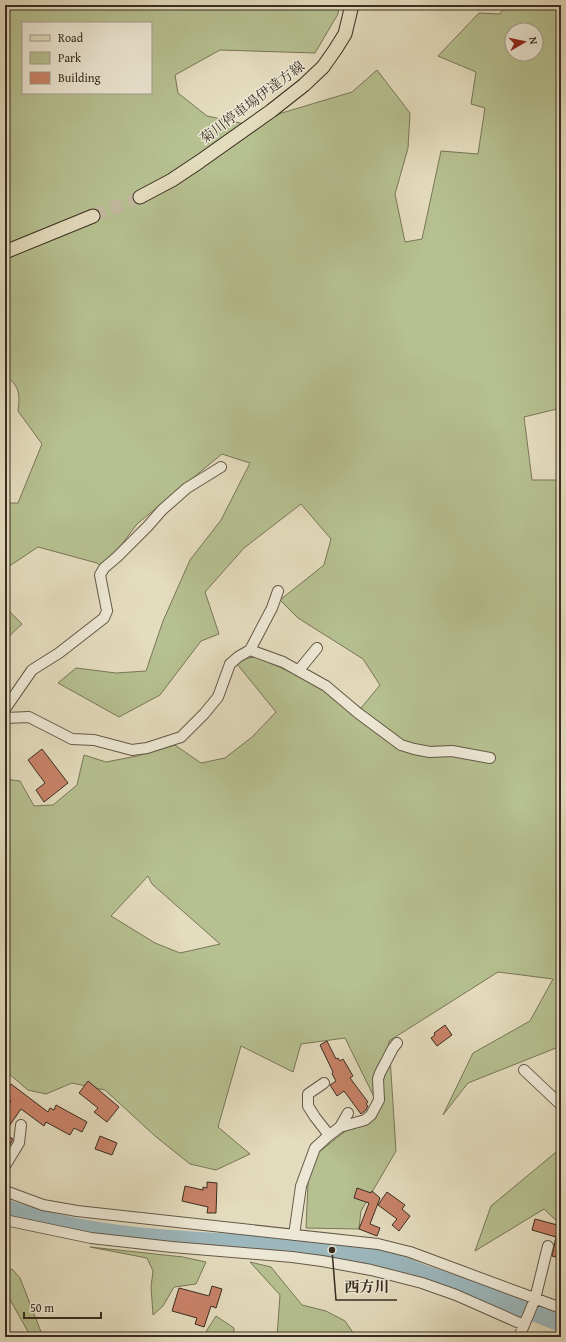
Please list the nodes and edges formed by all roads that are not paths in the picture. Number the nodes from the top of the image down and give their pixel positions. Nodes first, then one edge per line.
1 (352, 5) edge
2 (140, 197) tunnel mouth
3 (92, 216) tunnel mouth
4 (5, 252) edge
5 (221, 467) dead end
6 (278, 591) dead end
7 (317, 648) dead end
8 (250, 650) junction
9 (299, 670) junction
10 (5, 709) edge
11 (5, 718) edge
12 (490, 758) dead end
13 (397, 1043) dead end
14 (524, 1070) dead end
15 (324, 1083) dead end
16 (561, 1106) edge
17 (348, 1113) dead end
18 (21, 1125) dead end
19 (340, 1127) junction
20 (329, 1135) junction
21 (5, 1166) edge
22 (5, 1191) edge
23 (5, 1220) edge
24 (294, 1235) junction
25 (548, 1246) dead end
26 (534, 1301) junction
27 (561, 1307) edge
28 (526, 1322) junction
29 (520, 1337) edge

1 - 2 main road, 菊川停車場伊達方線
3 - 4 main road
5 - 10 street
6 - 8 street
7 - 9 street
8 - 9 street
8 - 11 street
9 - 12 street
13 - 19 street
14 - 16 street
15 - 20 street
17 - 19 street
18 - 21 street
19 - 20 street
20 - 24 street
22 - 24 street
23 - 28 street
24 - 26 street
25 - 26 street
26 - 27 street
26 - 28 street
28 - 29 street

